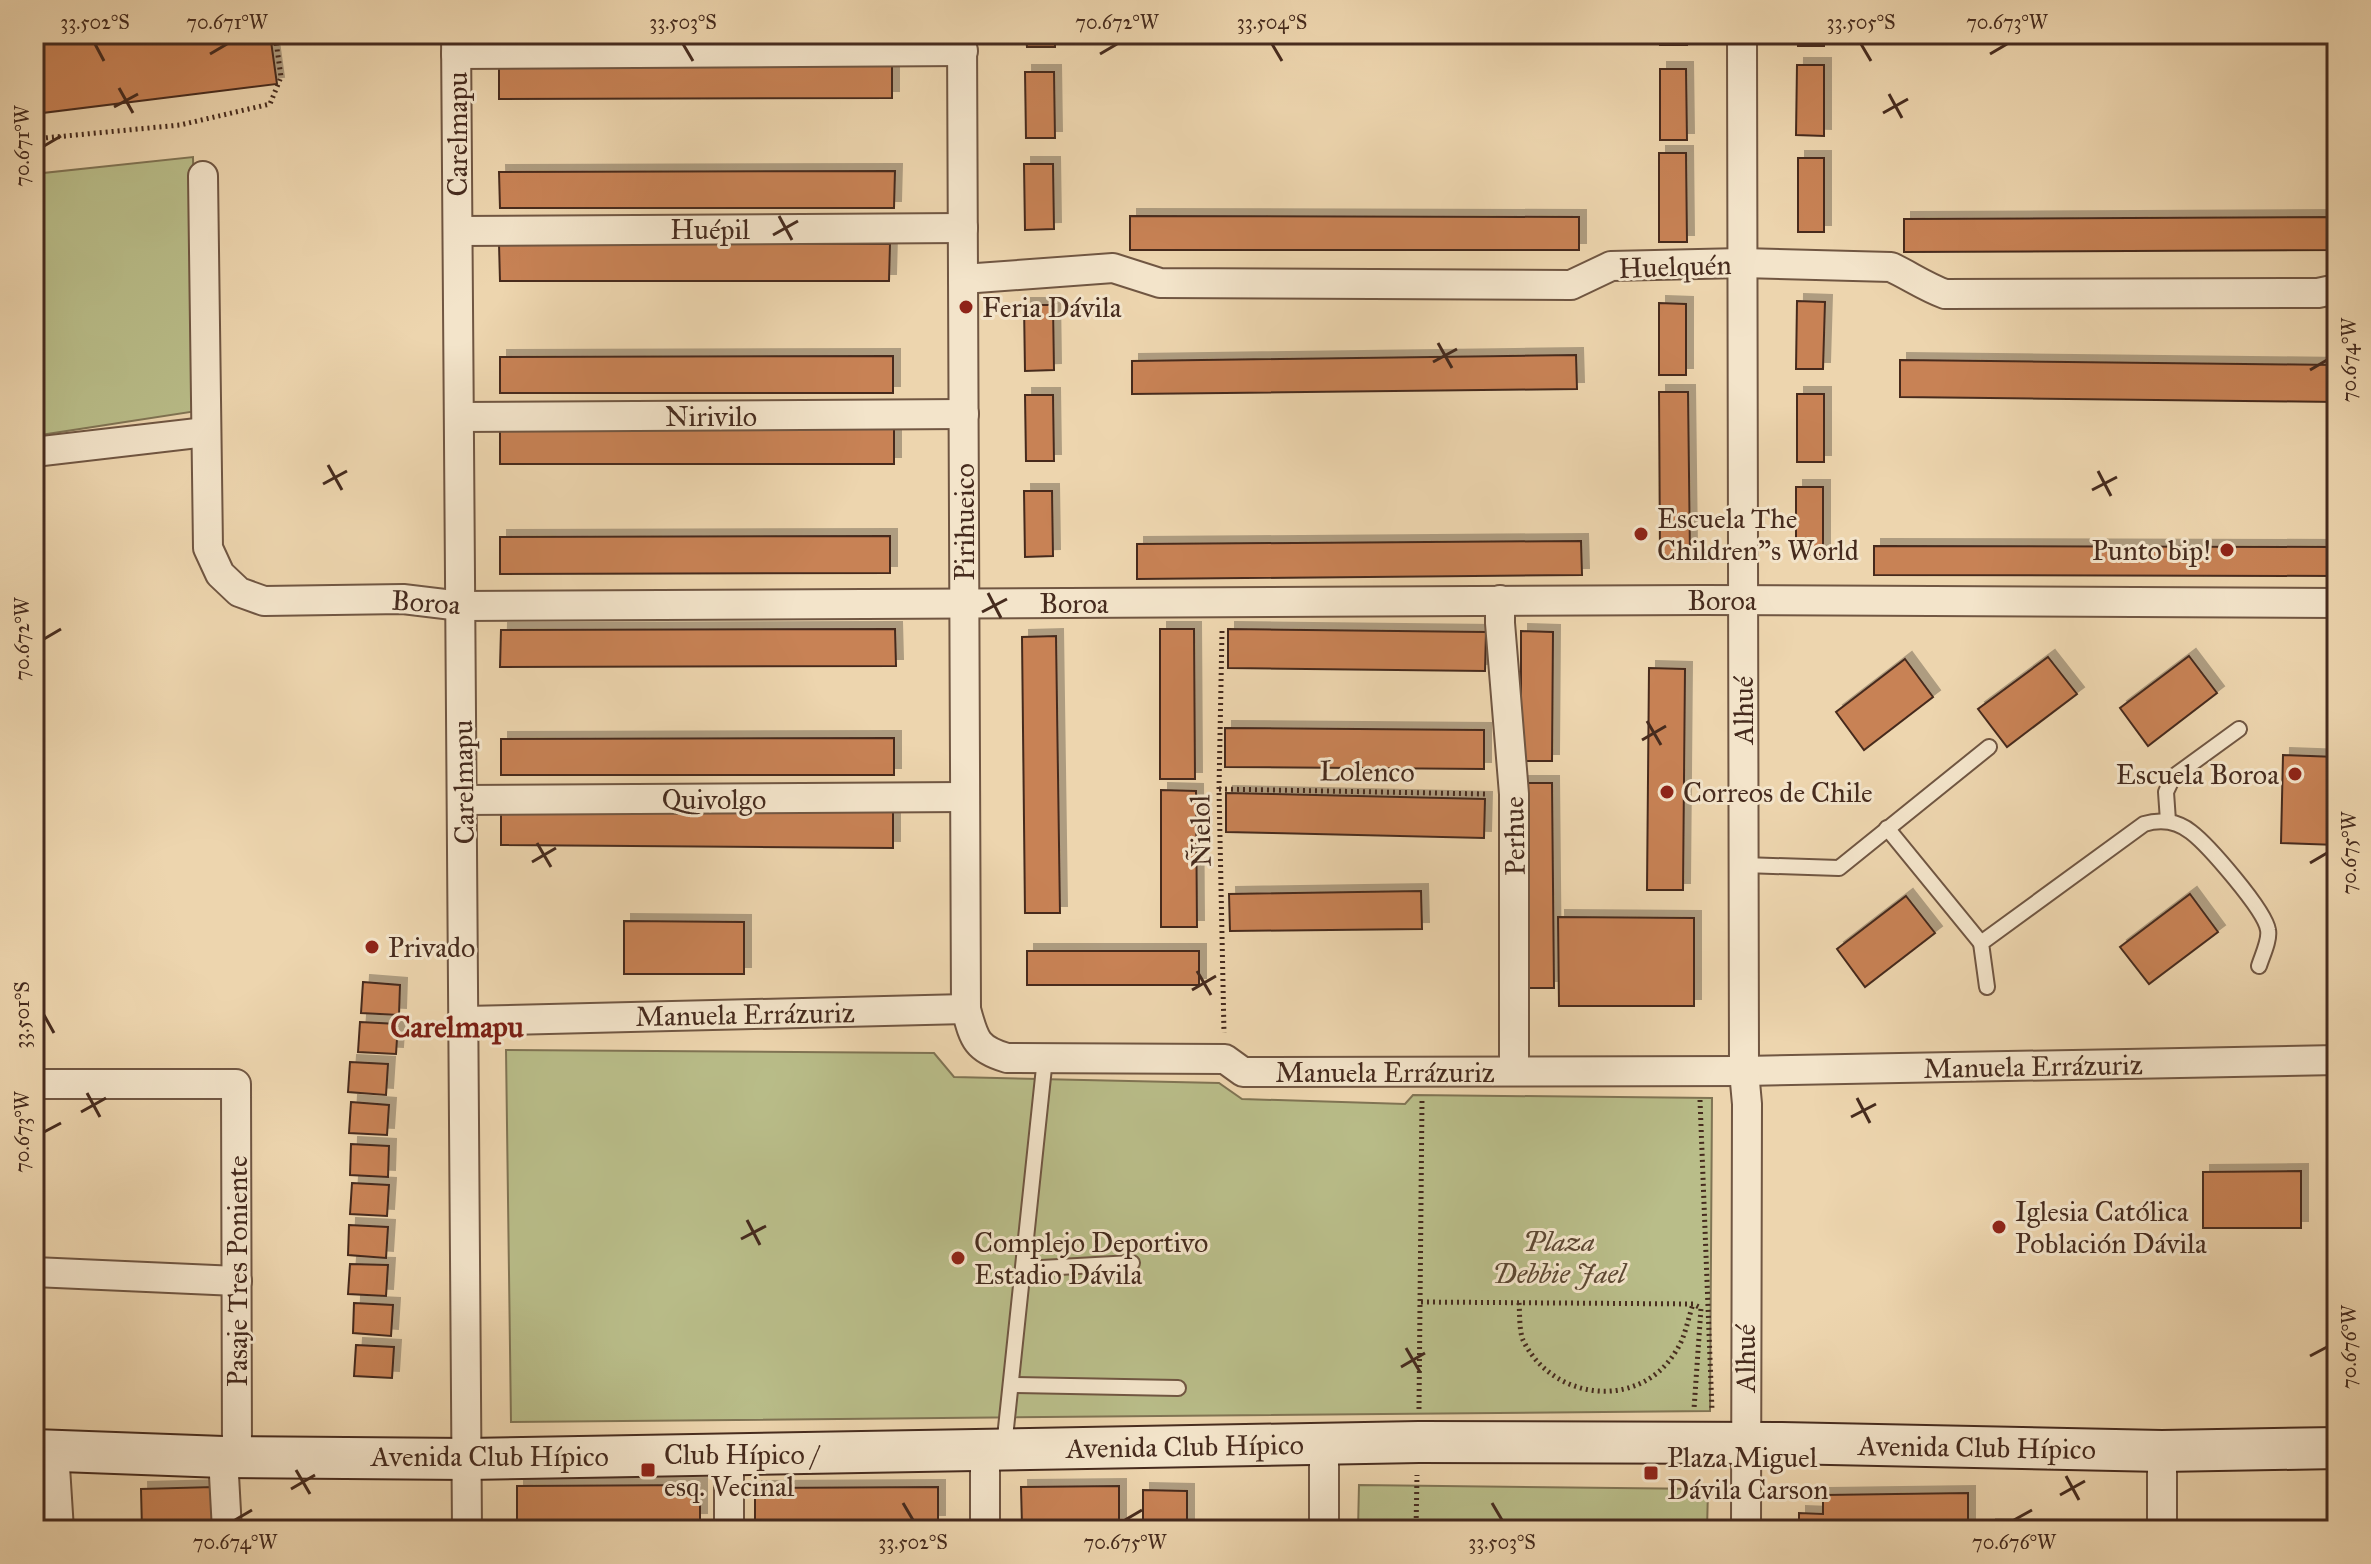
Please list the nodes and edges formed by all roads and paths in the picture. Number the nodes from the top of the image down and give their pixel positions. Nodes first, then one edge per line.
1 (275, 34) edge
2 (1742, 34) edge
3 (962, 43) edge
4 (456, 44) edge
5 (34, 139) edge
6 (203, 176) dead end
7 (963, 228) junction
8 (458, 231) junction
9 (1742, 263) junction
10 (963, 279) junction
11 (2337, 287) edge
12 (964, 414) junction
13 (459, 417) junction
14 (206, 432) junction
15 (34, 452) edge
16 (1500, 600) junction
17 (1743, 600) junction
18 (1222, 602) junction
19 (965, 603) junction
20 (2337, 603) edge
21 (461, 606) junction
22 (2239, 729) dead end
23 (1989, 747) dead end
24 (1219, 789) junction
25 (1514, 794) junction
26 (965, 797) junction
27 (463, 800) junction
28 (2168, 821) junction
29 (1887, 828) junction
30 (1744, 865) junction
31 (1981, 943) junction
32 (2259, 966) dead end
33 (1987, 987) dead end
34 (966, 1009) junction
35 (465, 1021) junction
36 (1045, 1058) junction
37 (1225, 1059) junction
38 (2337, 1060) edge
39 (1422, 1071) junction
40 (1514, 1071) junction
41 (1699, 1071) junction
42 (1744, 1071) junction
43 (34, 1084) edge
44 (1132, 1263) dead end
45 (1023, 1269) junction
46 (34, 1272) edge
47 (237, 1281) junction
48 (1421, 1302) junction
49 (1519, 1303) junction
50 (1693, 1304) junction
51 (1011, 1385) junction
52 (1178, 1388) dead end
53 (1693, 1422) dead end
54 (1712, 1422) dead end
55 (1419, 1442) junction
56 (1324, 1443) junction
57 (1745, 1443) junction
58 (2337, 1448) edge
59 (994, 1449) junction
60 (44, 1451) edge
61 (2162, 1451) junction
62 (729, 1453) junction
63 (230, 1457) junction
64 (468, 1459) junction
65 (59, 1530) edge
66 (227, 1530) edge
67 (467, 1530) edge
68 (729, 1530) edge
69 (985, 1530) edge
70 (1324, 1530) edge
71 (1416, 1530) edge
72 (1746, 1530) edge
73 (2162, 1530) edge

1 - 5 path
2 - 9 street, Alhué
3 - 4 street
3 - 7 street, Pirihueico
4 - 8 street, Carelmapu
6 - 14 street, Boroa
7 - 8 street, Huépil
7 - 10 street, Pirihueico
8 - 13 street, Carelmapu
9 - 10 street, Huelquén
9 - 11 street, Huelquén
9 - 17 street, Alhué
10 - 12 street, Pirihueico
12 - 13 street, Nirivilo
12 - 19 street, Pirihueico
13 - 21 street, Carelmapu
14 - 15 street
14 - 21 street, Boroa
16 - 17 street, Boroa
16 - 18 street, Boroa
16 - 25 street, Perhue
17 - 20 street, Boroa
17 - 30 street, Alhué
18 - 19 street, Boroa
18 - 24 path, Ñielol
19 - 21 street, Boroa
19 - 26 street, Pirihueico
21 - 27 street, Carelmapu
22 - 28 lane
23 - 29 lane
24 - 25 path, Lolenco
24 - 37 path, Ñielol
25 - 40 street, Perhue
26 - 27 street, Quivolgo
26 - 34 street, Pirihueico
27 - 35 street, Carelmapu
28 - 31 lane
28 - 32 lane
29 - 30 lane
29 - 31 lane
30 - 42 street, Alhué
31 - 33 lane
34 - 35 street, Manuela Errázuriz
34 - 36 street, Manuela Errázuriz
35 - 64 street, Carelmapu
36 - 37 street, Manuela Errázuriz
36 - 45 lane
37 - 39 street, Manuela Errázuriz
38 - 42 street, Manuela Errázuriz
39 - 40 street, Manuela Errázuriz
39 - 48 path
40 - 41 street, Manuela Errázuriz
41 - 42 street, Manuela Errázuriz
41 - 54 path
42 - 57 street, Alhué
43 - 47 street, Pasaje Tres Poniente
44 - 45 lane
45 - 51 lane
46 - 47 street
47 - 63 street, Pasaje Tres Poniente
48 - 49 path
48 - 55 path
49 - 50 path
49 - 50 path
50 - 53 path
51 - 52 lane
51 - 59 lane
55 - 56 street, Avenida Club Hípico
55 - 57 street, Avenida Club Hípico
55 - 71 path
56 - 59 street, Avenida Club Hípico
56 - 70 street
57 - 61 street, Avenida Club Hípico
57 - 72 street, Alhué
58 - 61 street, Avenida Club Hípico
59 - 62 street, Avenida Club Hípico
59 - 69 street
60 - 63 street, Avenida Club Hípico
60 - 65 street
61 - 73 street
62 - 64 street, Avenida Club Hípico
62 - 68 street
63 - 64 street, Avenida Club Hípico
63 - 66 street, Pasaje Tres Poniente
64 - 67 street, Carelmapu

